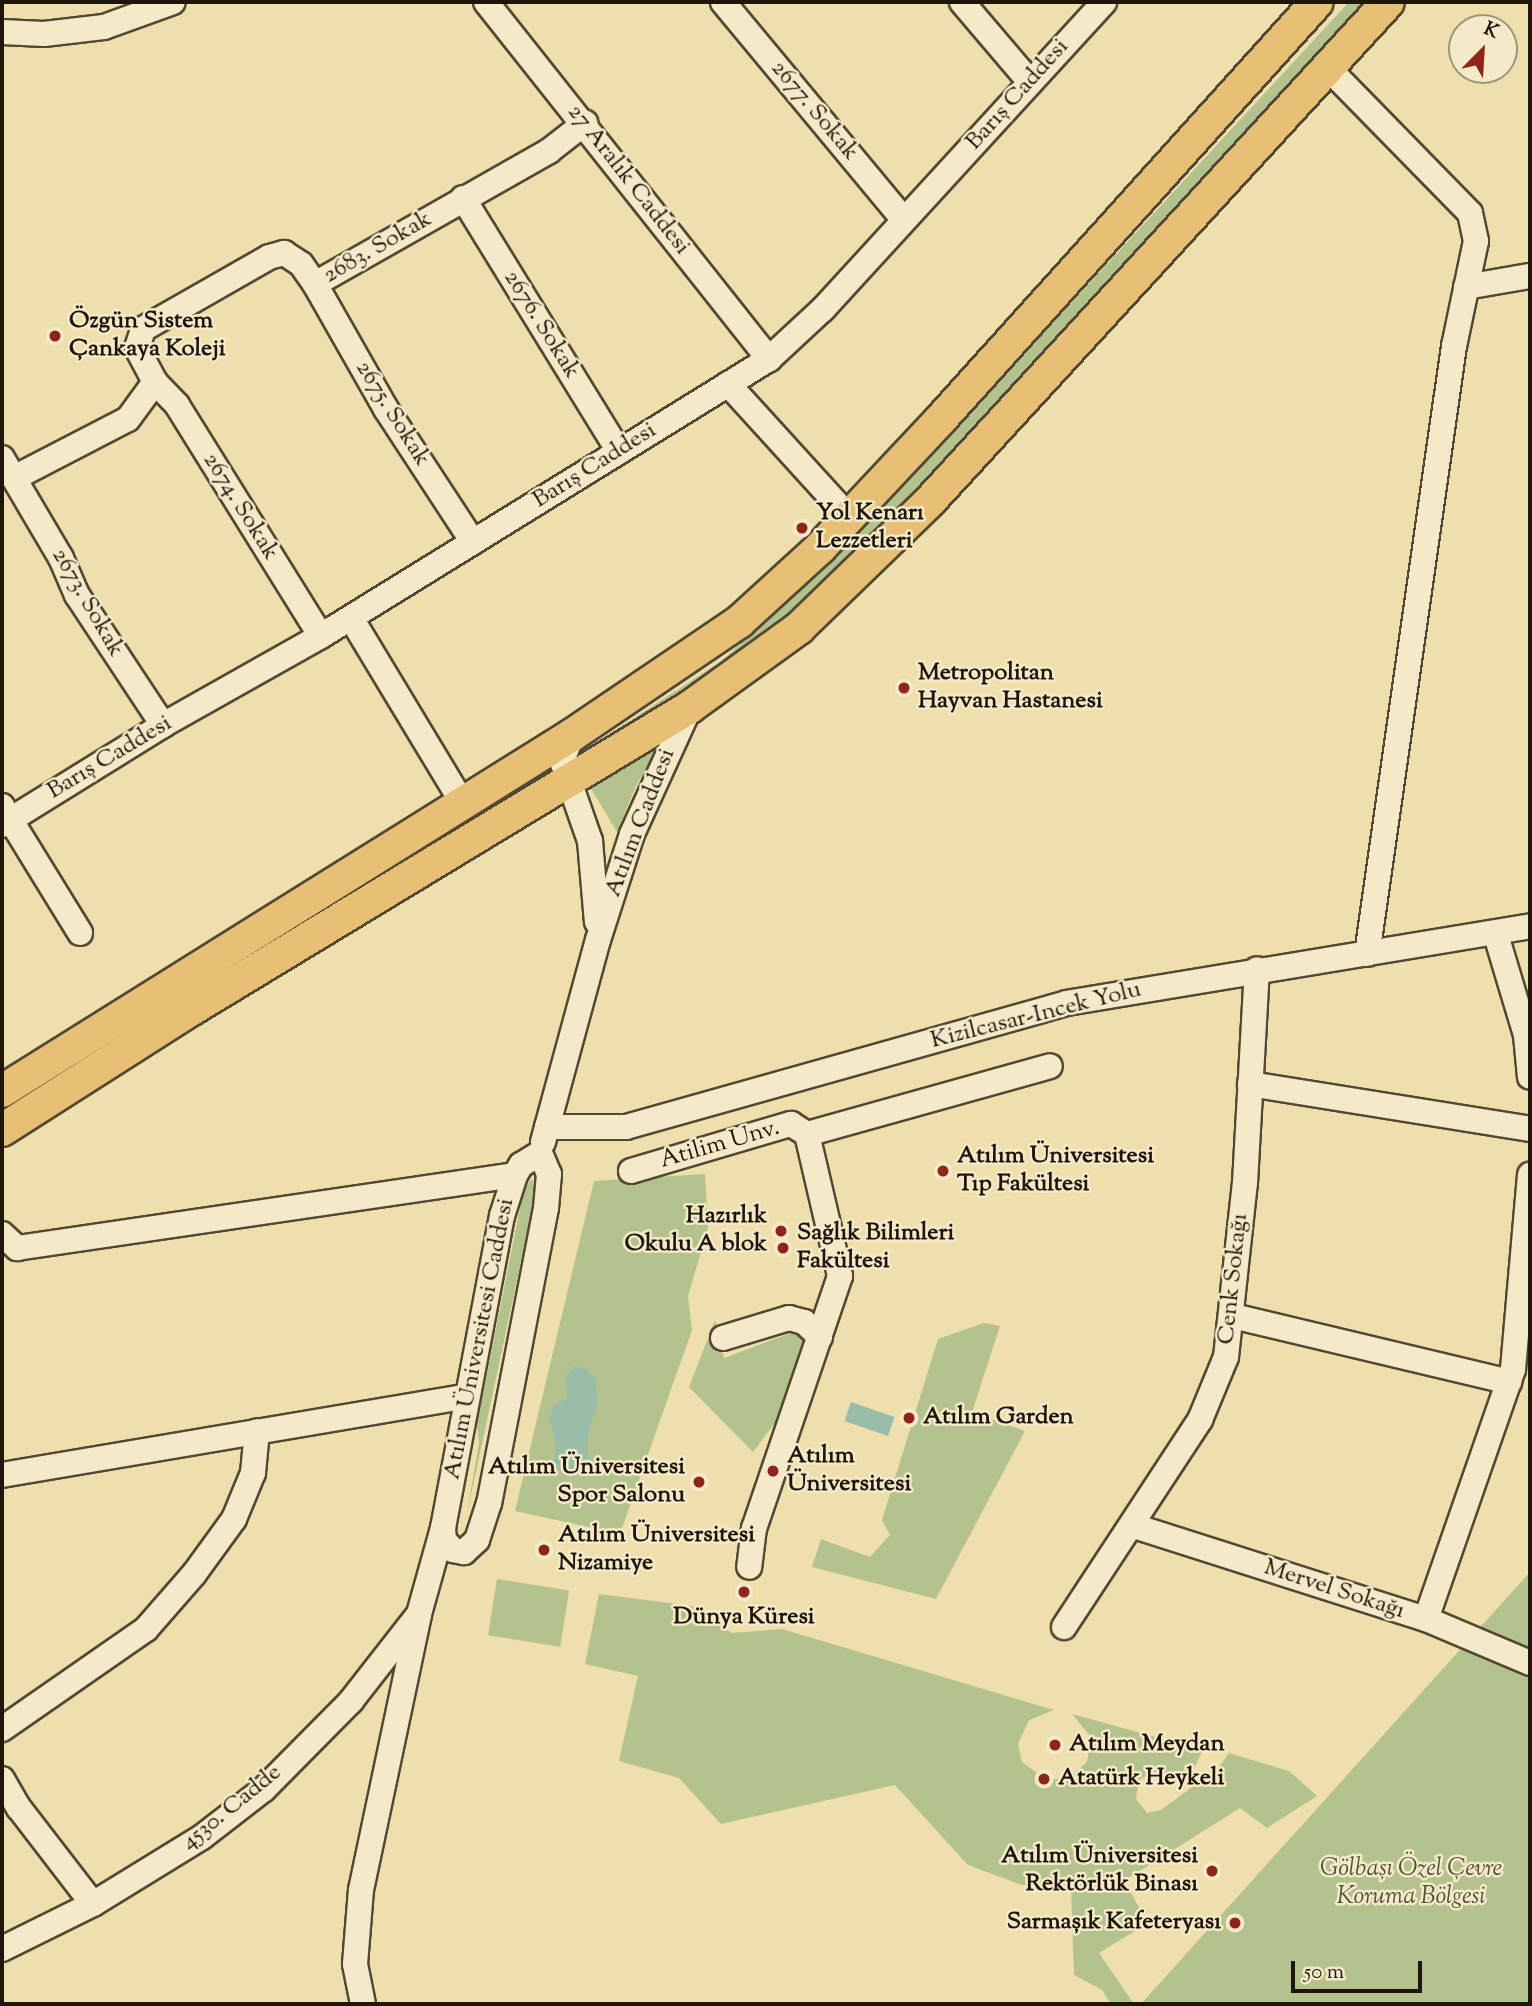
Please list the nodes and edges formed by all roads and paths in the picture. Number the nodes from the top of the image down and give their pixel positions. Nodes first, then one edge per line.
1 (173, 2) edge
2 (486, 2) edge
3 (723, 2) edge
4 (962, 2) edge
5 (1104, 2) edge
6 (1317, 2) edge
7 (1388, 2) edge
8 (2, 32) edge
9 (1328, 68) junction
10 (1030, 82) junction
11 (584, 123) junction
12 (463, 198) junction
13 (904, 220) junction
14 (1530, 275) edge
15 (315, 284) junction
16 (1466, 286) junction
17 (769, 359) junction
18 (155, 382) junction
19 (728, 384) junction
20 (619, 452) junction
21 (8, 468) edge
22 (849, 517) junction
23 (473, 542) junction
24 (351, 618) junction
25 (321, 636) junction
26 (690, 707) junction
27 (163, 725) junction
28 (572, 735) junction
29 (569, 783) junction
30 (463, 804) junction
31 (5, 817) edge
32 (1530, 926) edge
33 (80, 933) dead end
34 (1496, 935) junction
35 (598, 940) junction
36 (1367, 954) junction
37 (1257, 969) junction
38 (1528, 1035) edge
39 (1051, 1066) dead end
40 (1530, 1077) edge
41 (1250, 1084) junction
42 (2, 1091) edge
43 (547, 1127) junction
44 (1530, 1129) edge
45 (2, 1130) edge
46 (807, 1134) junction
47 (540, 1153) junction
48 (631, 1171) dead end
49 (515, 1175) junction
50 (1530, 1175) edge
51 (2, 1234) edge
52 (1233, 1315) junction
53 (820, 1337) junction
54 (723, 1338) dead end
55 (1508, 1382) junction
56 (467, 1396) junction
57 (257, 1430) junction
58 (2, 1475) edge
59 (1134, 1526) junction
60 (443, 1528) junction
61 (749, 1567) dead end
62 (418, 1614) junction
63 (1426, 1619) junction
64 (1064, 1627) dead end
65 (1530, 1662) edge
66 (2, 1729) edge
67 (2, 1779) edge
68 (93, 1904) junction
69 (2, 1949) edge
70 (363, 2004) edge

1 - 8 street
2 - 11 street, 27 Aralık Caddesi
3 - 13 street, 2677. Sokak
4 - 10 street
5 - 10 street, Barış Caddesi
6 - 22 main road
7 - 9 main road
9 - 16 street
9 - 26 main road
10 - 13 street, Barış Caddesi
11 - 12 street, 2683. Sokak
11 - 17 street, 27 Aralık Caddesi
12 - 15 street, 2683. Sokak
12 - 20 street, 2676. Sokak
13 - 17 street, Barış Caddesi
14 - 16 street
15 - 18 street, 2683. Sokak
15 - 23 street, 2675. Sokak
16 - 36 street
17 - 19 street, Barış Caddesi
18 - 21 street
18 - 25 street, 2674. Sokak
19 - 20 street, Barış Caddesi
19 - 22 street
20 - 23 street, Barış Caddesi
21 - 27 street, 2673. Sokak
22 - 28 main road
23 - 24 street, Barış Caddesi
24 - 25 street, Barış Caddesi
24 - 30 street
25 - 27 street, Barış Caddesi
26 - 29 main road
26 - 35 street, Atılım Caddesi
27 - 31 street, Barış Caddesi
28 - 29 street, Atılım Caddesi
28 - 30 main road
29 - 35 street, Atılım Caddesi
29 - 45 main road
30 - 42 main road
31 - 33 street
32 - 34 street, Kizilcasar-Incek Yolu
34 - 36 street, Kizilcasar-Incek Yolu
34 - 38 street
35 - 43 street, Atılım Caddesi
36 - 37 street, Kizilcasar-Incek Yolu
37 - 41 street, Cenk Sokağı
37 - 43 street, Kizilcasar-Incek Yolu
38 - 40 street
39 - 46 street
41 - 44 street
41 - 52 street, Cenk Sokağı
43 - 47 street, Atılım Caddesi
46 - 48 street, Atilim Unv.
46 - 53 street, Atilim Unv.
47 - 49 street, Atılım Üniversitesi Caddesi
47 - 60 street, Atılım Üniversitesi Caddesi
49 - 51 street
49 - 56 street, Atılım Üniversitesi Caddesi
50 - 55 street
52 - 55 street
52 - 59 street, Cenk Sokağı
53 - 54 street
53 - 61 street, Atilim Unv.
55 - 63 street
56 - 57 street
56 - 60 street, Atılım Üniversitesi Caddesi
57 - 58 street
57 - 66 street
59 - 63 street, Mervel Sokağı
59 - 64 street, Cenk Sokağı
60 - 62 street, Atılım Üniversitesi Caddesi
62 - 68 street, 4530. Cadde
62 - 70 street, Atılım Üniversitesi Caddesi
63 - 65 street, Mervel Sokağı
67 - 68 street
68 - 69 street, 4530. Cadde

